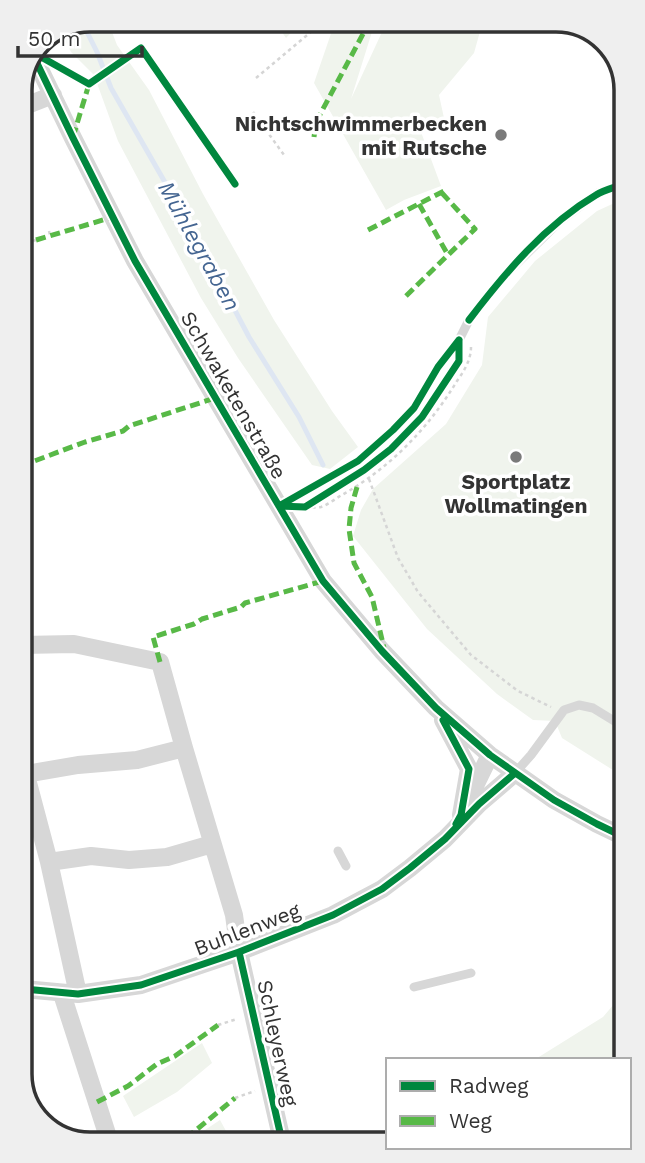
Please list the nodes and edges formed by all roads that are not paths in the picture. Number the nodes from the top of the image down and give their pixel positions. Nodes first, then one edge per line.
1 (38, 65) edge
2 (53, 95) junction
3 (32, 103) edge
4 (614, 187) edge
5 (279, 506) junction
6 (32, 645) edge
7 (436, 708) junction
8 (614, 720) edge
9 (184, 748) junction
10 (490, 755) junction
11 (32, 768) edge
12 (515, 773) junction
13 (32, 816) edge
14 (458, 821) junction
15 (614, 832) edge
16 (212, 844) junction
17 (338, 851) dead end
18 (49, 862) junction
19 (346, 866) dead end
20 (239, 952) junction
21 (471, 973) dead end
22 (414, 987) dead end
23 (32, 990) edge
24 (70, 994) junction
25 (107, 1131) edge
26 (280, 1131) edge

1 - 2 street, Schwaketenstraße
2 - 3 street
2 - 5 street, Schwaketenstraße
4 - 5 lane
5 - 7 street, Schwaketenstraße
6 - 9 street, Schleyerweg
7 - 10 street, Schwaketenstraße
7 - 14 street
8 - 12 lane
9 - 11 street
9 - 16 street, Schleyerweg
10 - 12 street, Schwaketenstraße
10 - 14 street, Buhlenweg
12 - 14 street, Buhlenweg
12 - 15 street, Schwaketenstraße
13 - 18 street
14 - 20 street, Buhlenweg
16 - 18 street
16 - 20 street, Schleyerweg
17 - 19 lane
18 - 24 street
20 - 24 street, Buhlenweg
20 - 26 street, Schleyerweg
21 - 22 lane
23 - 24 street, Buhlenweg
24 - 25 street

